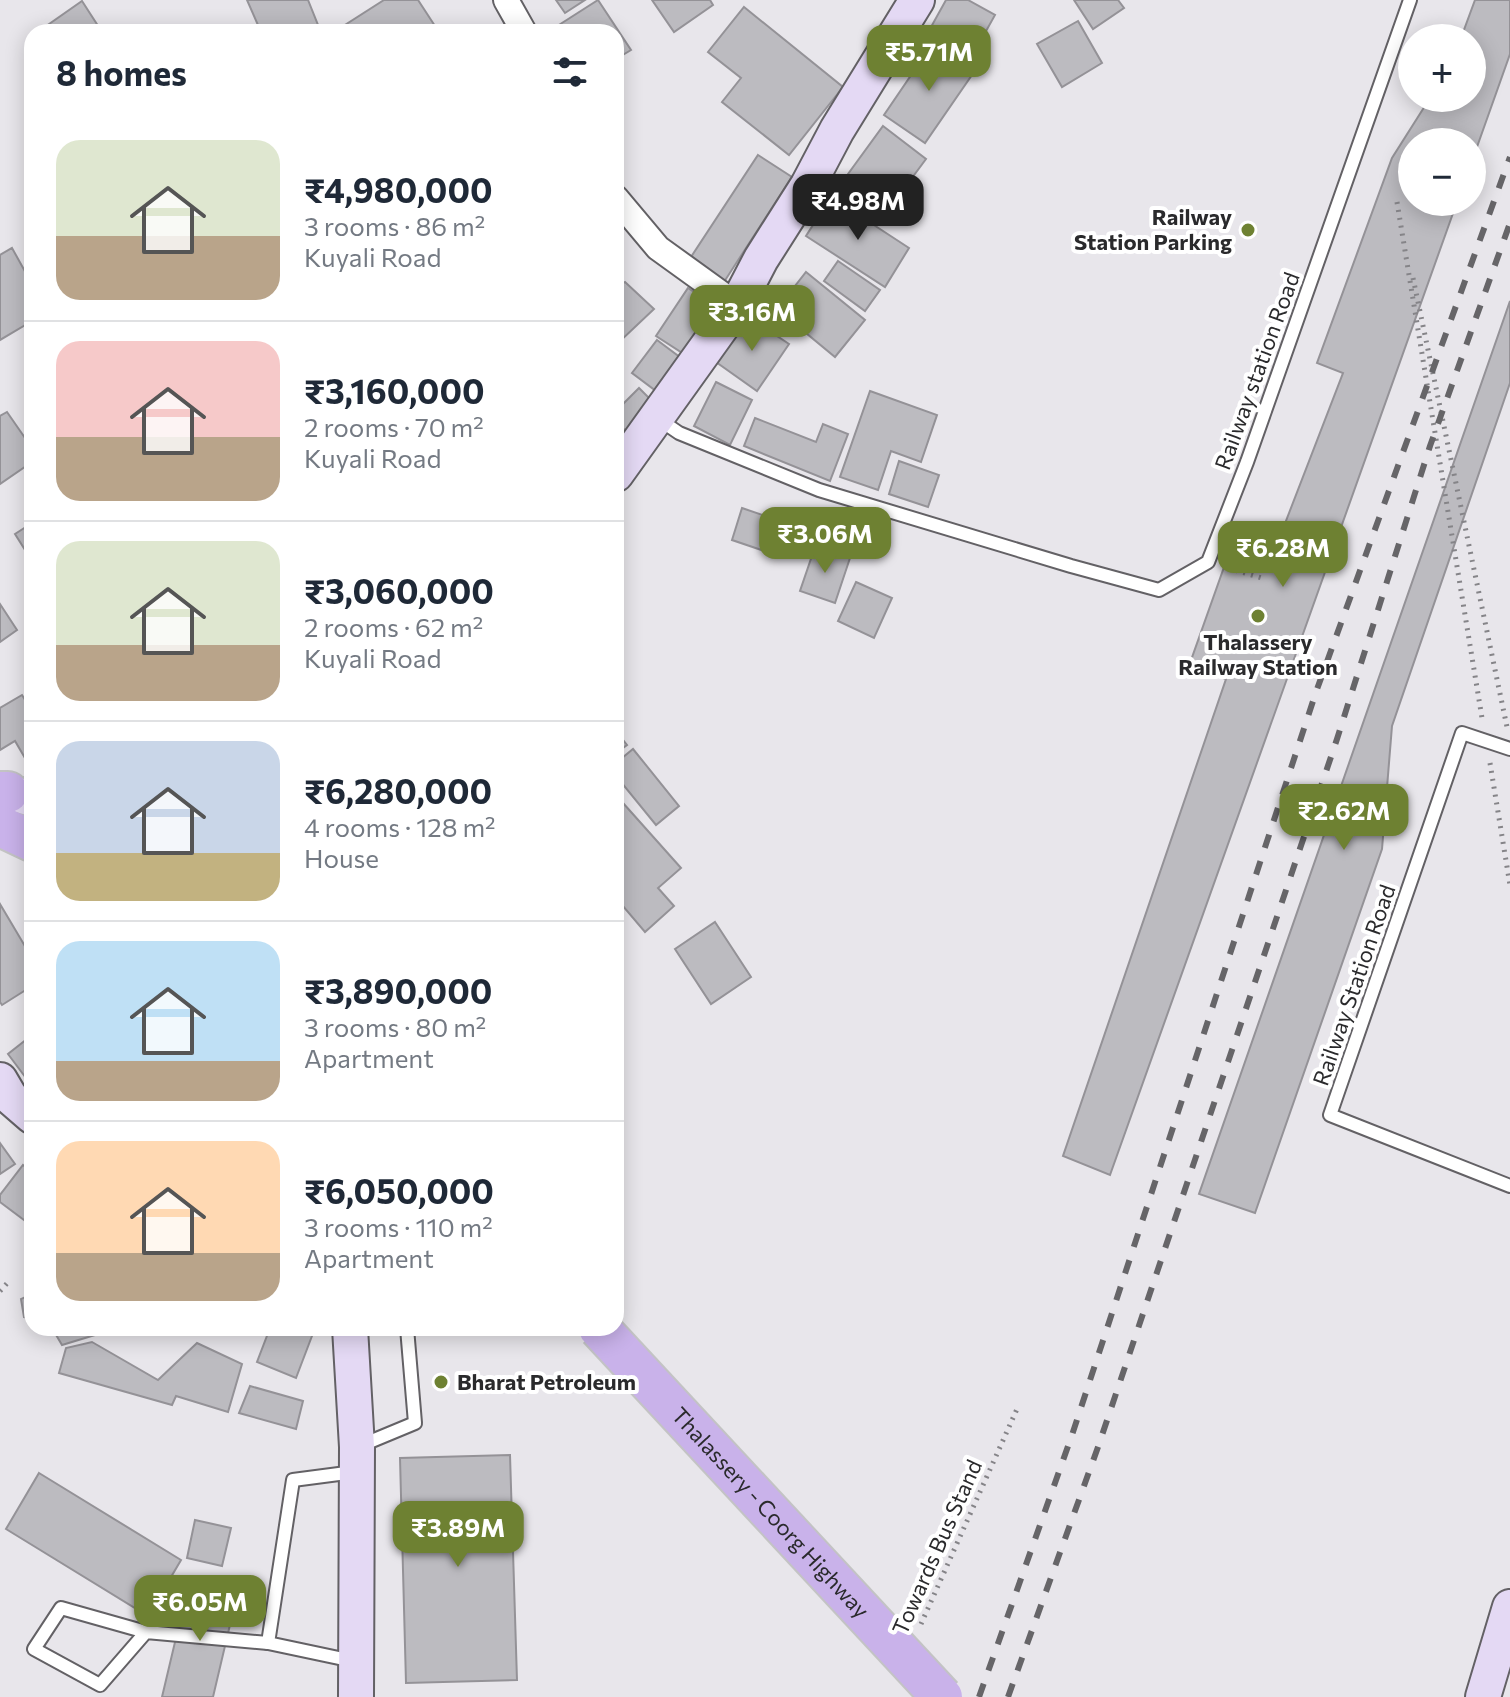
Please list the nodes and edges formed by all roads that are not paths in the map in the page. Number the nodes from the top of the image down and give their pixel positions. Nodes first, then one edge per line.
1 (506, 0) edge
2 (917, 0) edge
3 (1410, 0) edge
4 (520, 24) edge
5 (624, 208) edge
6 (737, 305) junction
7 (657, 418) junction
8 (624, 463) edge
9 (1510, 749) edge
10 (0, 1080) edge
11 (24, 1109) edge
12 (1510, 1186) edge
13 (350, 1336) edge
14 (408, 1336) edge
15 (606, 1336) edge
16 (357, 1459) junction
17 (1510, 1607) edge
18 (146, 1632) junction
19 (268, 1643) junction
20 (356, 1661) junction
21 (356, 1697) edge
22 (942, 1697) edge
23 (1483, 1697) edge

1 - 4 street
2 - 6 main road
3 - 7 lane, Railway station Road
5 - 6 street
6 - 7 main road
7 - 8 main road
9 - 12 lane, Railway Station Road
10 - 11 main road
13 - 16 main road
14 - 16 lane
15 - 22 main road, Thalassery - Coorg Highway, bridge
16 - 19 lane
16 - 20 main road
17 - 23 main road
18 - 18 lane
18 - 19 lane
19 - 20 lane
20 - 21 main road

